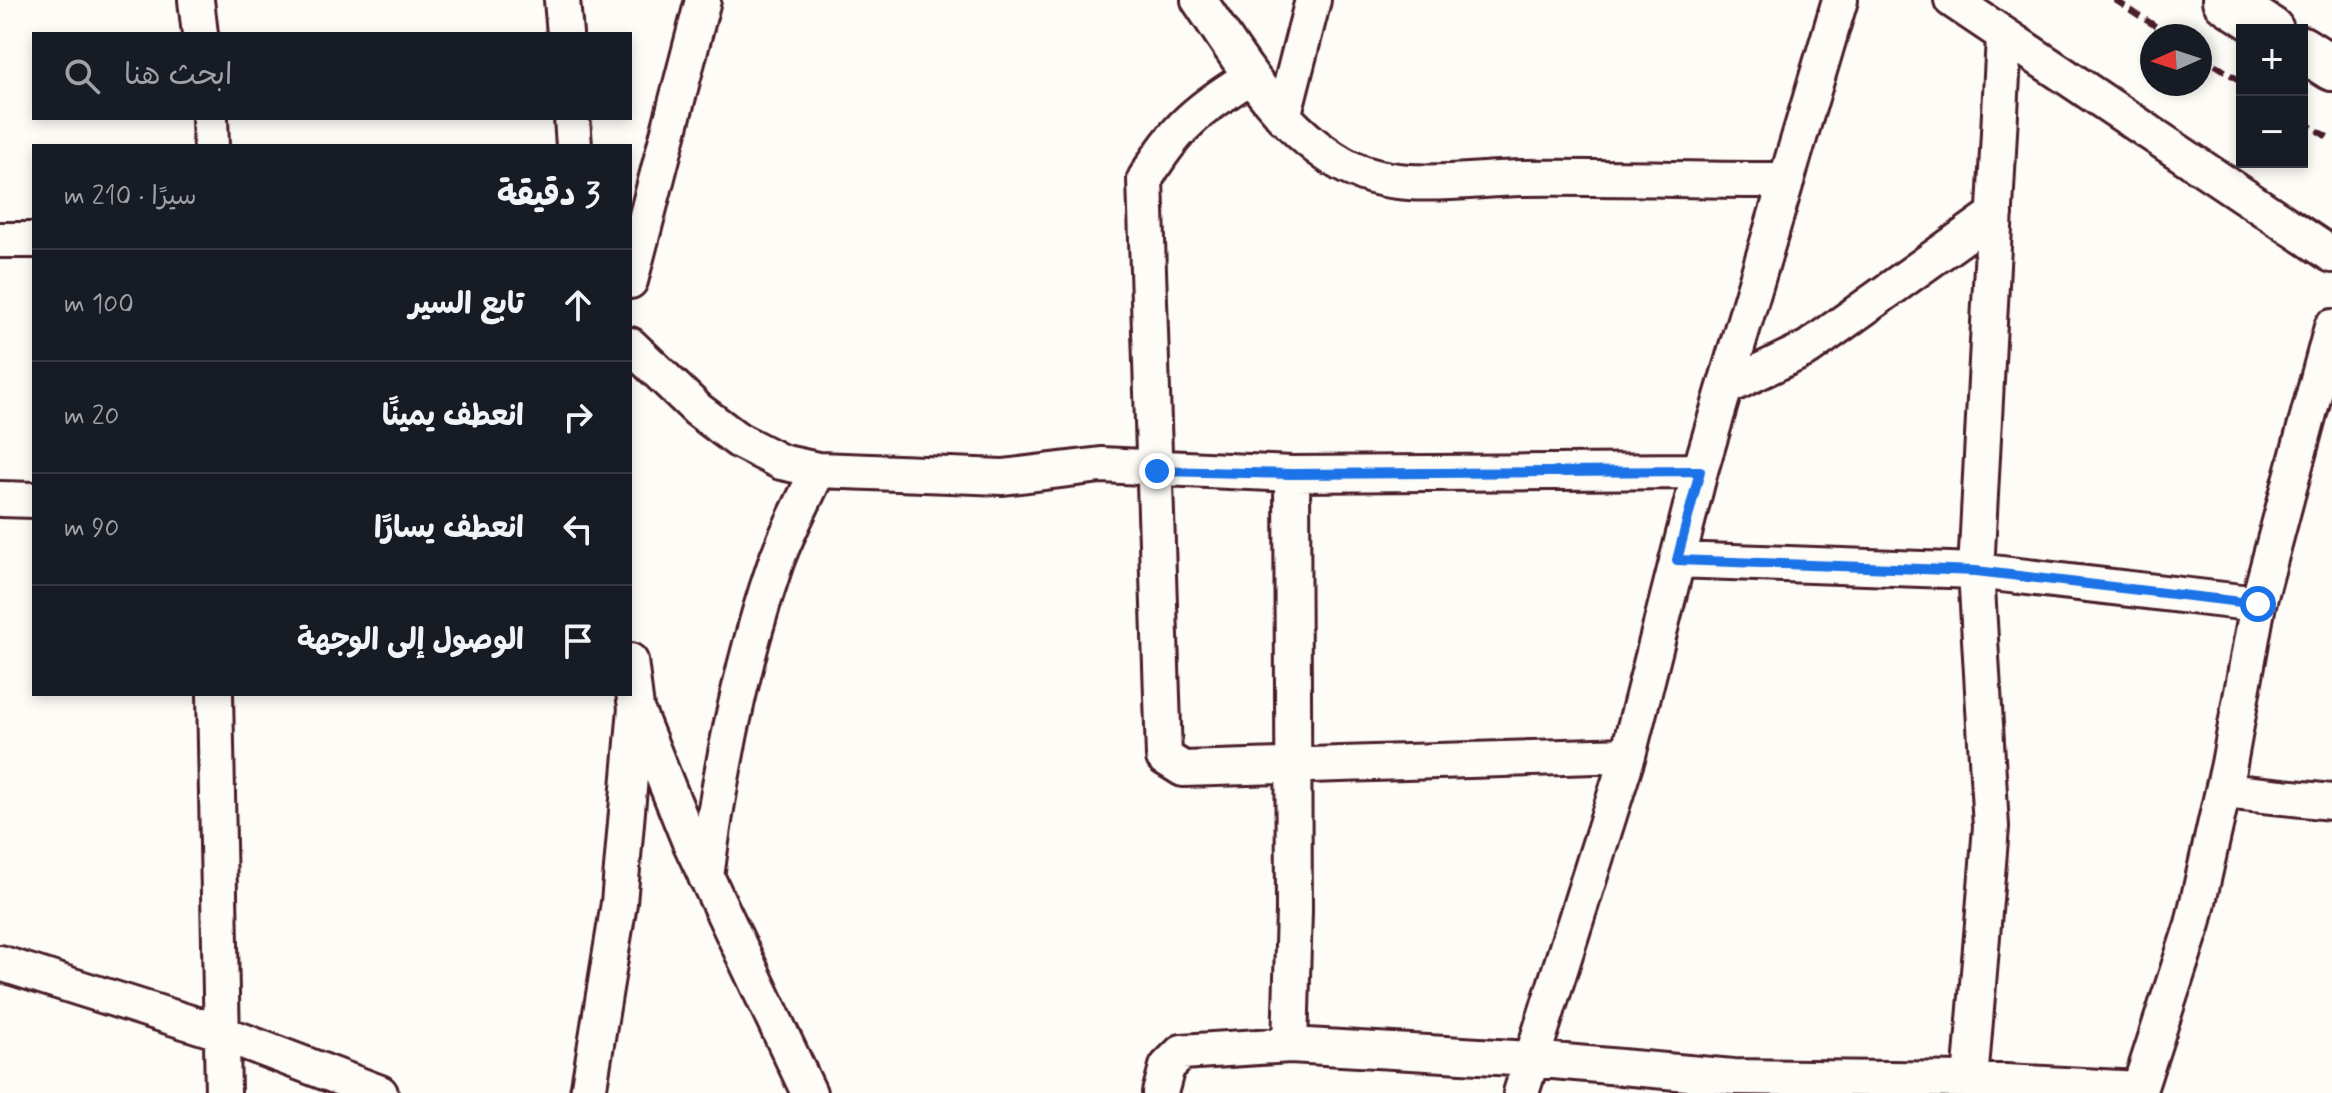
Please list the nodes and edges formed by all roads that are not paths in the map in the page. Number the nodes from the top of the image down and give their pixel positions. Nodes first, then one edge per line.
1 (196, 0) edge
2 (562, 0) edge
3 (703, 0) edge
4 (1199, 0) edge
5 (1313, 0) edge
6 (1840, 0) edge
7 (1952, 0) edge
8 (2225, 0) edge
9 (2270, 18) edge
10 (200, 32) edge
11 (565, 32) edge
12 (2004, 37) junction
13 (2308, 53) edge
14 (2332, 68) edge
15 (1251, 76) junction
16 (1283, 117) junction
17 (210, 120) edge
18 (572, 120) edge
19 (211, 144) edge
20 (574, 144) edge
21 (1784, 180) junction
22 (1995, 214) junction
23 (0, 240) edge
24 (32, 240) edge
25 (2332, 255) edge
26 (632, 273) edge
27 (2332, 327) edge
28 (632, 347) edge
29 (1725, 388) junction
30 (818, 470) junction
31 (1157, 471) junction
32 (1700, 471) junction
33 (1292, 474) junction
34 (0, 499) edge
35 (32, 500) edge
36 (1677, 560) junction
37 (1976, 571) junction
38 (2258, 604) junction
39 (632, 677) edge
40 (215, 696) edge
41 (636, 708) junction
42 (1628, 755) junction
43 (1294, 767) junction
44 (2223, 791) junction
45 (2332, 802) edge
46 (706, 877) junction
47 (0, 963) edge
48 (219, 1032) junction
49 (1290, 1045) junction
50 (1531, 1059) junction
51 (1969, 1086) edge
52 (2138, 1091) edge
53 (223, 1093) edge
54 (380, 1093) edge
55 (588, 1093) edge
56 (809, 1093) edge
57 (1160, 1093) edge
58 (1521, 1093) edge

1 - 10 street
2 - 11 street
3 - 26 street
4 - 15 street
5 - 16 street
6 - 21 street
7 - 12 street
8 - 9 street
12 - 22 street
12 - 25 street
13 - 14 street
15 - 16 street
15 - 31 street
16 - 21 street
17 - 19 street
18 - 20 street
21 - 29 street
22 - 29 street
22 - 37 street
23 - 24 street
27 - 38 street
28 - 30 street
29 - 32 street
30 - 31 street
30 - 46 street
31 - 33 street
31 - 43 street
32 - 33 street
32 - 36 street
33 - 43 street
34 - 35 street
36 - 37 street
36 - 42 street
37 - 38 street
37 - 51 street
38 - 44 street
39 - 41 street
40 - 48 street
41 - 46 street
41 - 55 street
42 - 43 street
42 - 50 street
43 - 49 street
44 - 45 street
44 - 52 street
46 - 56 street
47 - 48 street
48 - 53 street
48 - 54 street
49 - 50 street
49 - 57 street
50 - 51 street
50 - 58 street
51 - 52 street

